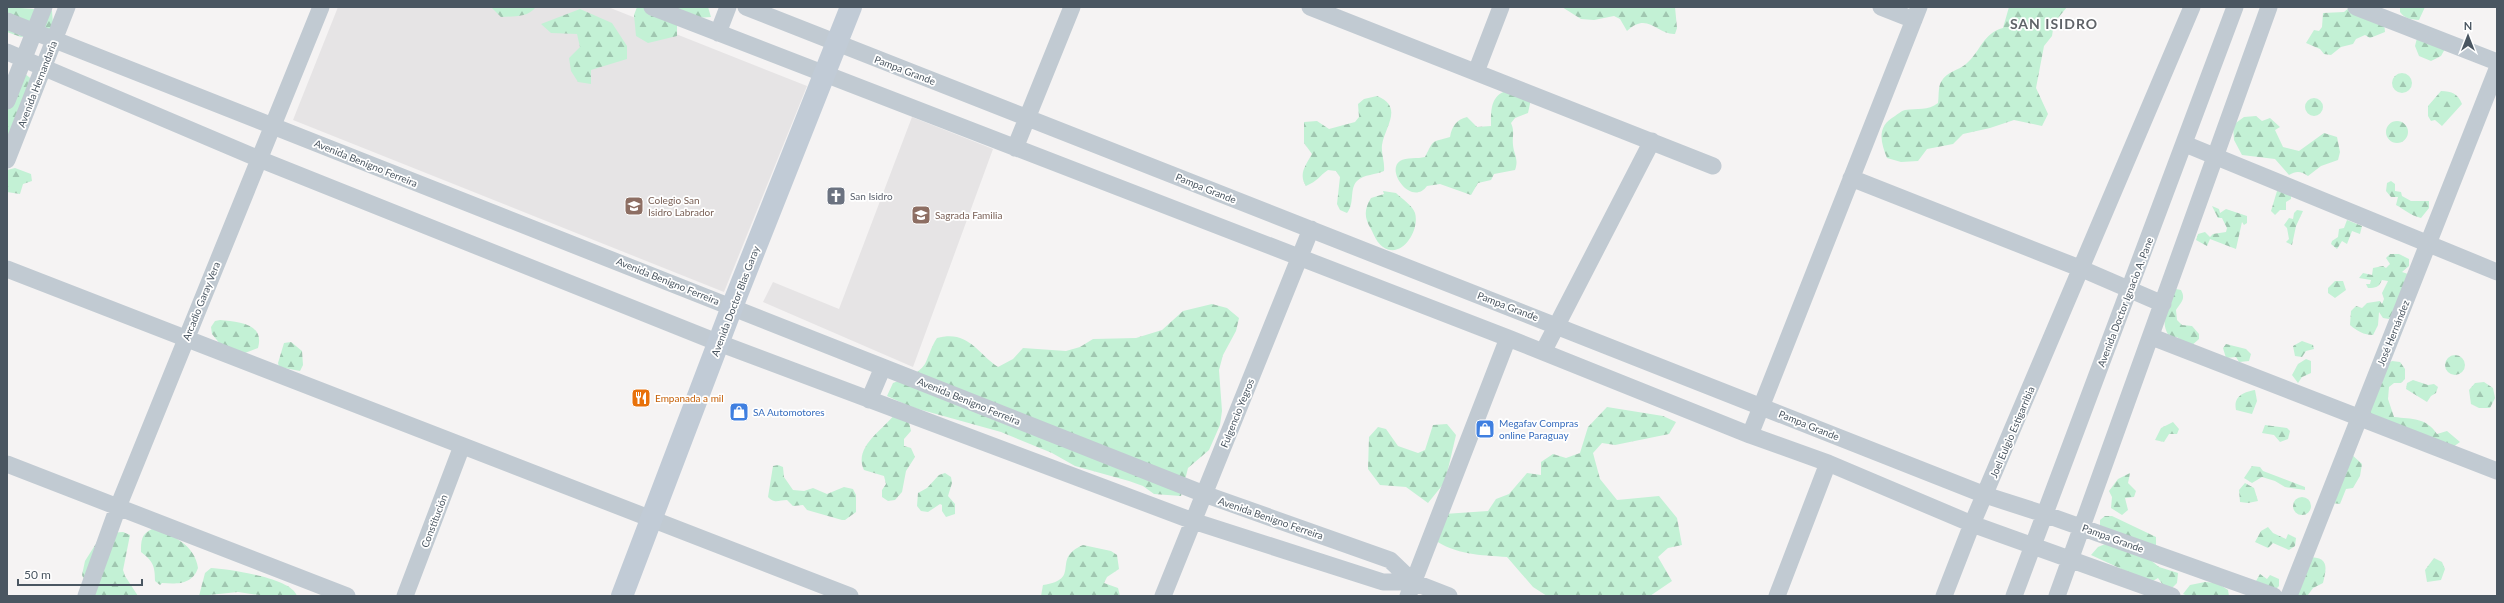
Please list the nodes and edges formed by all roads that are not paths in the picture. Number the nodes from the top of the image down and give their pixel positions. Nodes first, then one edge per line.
1 (44, 7) edge
2 (67, 7) edge
3 (321, 7) edge
4 (652, 7) edge
5 (728, 7) edge
6 (746, 7) edge
7 (851, 7) edge
8 (1072, 7) edge
9 (1310, 7) edge
10 (1501, 7) edge
11 (1881, 7) edge
12 (2192, 7) edge
13 (2235, 7) edge
14 (2269, 7) edge
15 (2356, 7) edge
16 (1917, 14) edge
17 (7, 21) edge
18 (34, 32) junction
19 (718, 33) junction
20 (54, 40) junction
21 (836, 43) junction
22 (7, 52) edge
23 (24, 59) junction
24 (2497, 62) edge
25 (44, 67) junction
26 (2497, 69) edge
27 (1476, 72) junction
28 (824, 75) junction
29 (7, 101) edge
30 (1027, 117) junction
31 (273, 126) junction
32 (1652, 141) junction
33 (2185, 144) junction
34 (1015, 148) junction
35 (2216, 156) junction
36 (260, 159) junction
37 (7, 160) edge
38 (1713, 166) dead end
39 (1851, 178) junction
40 (1311, 229) junction
41 (2428, 244) junction
42 (1300, 257) junction
43 (7, 269) edge
44 (2082, 269) junction
45 (2497, 272) edge
46 (2129, 290) junction
47 (2163, 304) junction
48 (732, 307) junction
49 (1557, 325) junction
50 (2152, 337) junction
51 (1508, 338) junction
52 (186, 339) junction
53 (719, 343) junction
54 (1543, 352) junction
55 (883, 367) junction
56 (869, 400) junction
57 (1761, 406) junction
58 (2360, 418) junction
59 (1750, 435) junction
60 (462, 446) junction
61 (1828, 463) junction
62 (7, 464) edge
63 (2497, 470) edge
64 (1204, 494) junction
65 (1986, 495) junction
66 (118, 507) junction
67 (2044, 514) junction
68 (651, 519) junction
69 (1193, 521) junction
70 (1972, 524) junction
71 (2082, 527) junction
72 (2032, 545) junction
73 (2071, 558) junction
74 (1410, 589) edge
75 (86, 596) edge
76 (347, 596) edge
77 (405, 596) edge
78 (622, 596) edge
79 (850, 596) edge
80 (1162, 596) edge
81 (1448, 596) edge
82 (1777, 596) edge
83 (1944, 596) edge
84 (2014, 596) edge
85 (2057, 596) edge
86 (2172, 596) edge
87 (2274, 596) edge
88 (2289, 596) edge

1 - 18 street
2 - 20 street, Avenida Hernandaria
3 - 31 street, Arcadio Garay Vera
4 - 19 street
5 - 19 street
6 - 21 street, Pampa Grande
7 - 21 street, Avenida Doctor Blas Garay
8 - 30 street
9 - 27 street
10 - 27 street
11 - 16 street
12 - 44 street, Joel Eulgio Estigarribia
13 - 33 street, Avenida Doctor Ignacio A. Pane
14 - 35 street
15 - 24 street
16 - 39 street
17 - 18 street, Avenida Benigno Ferreira
18 - 20 street, Avenida Benigno Ferreira
18 - 23 street
19 - 28 street
20 - 25 street, Avenida Hernandaria
20 - 31 street, Avenida Benigno Ferreira
21 - 28 street, Avenida Doctor Blas Garay
21 - 30 street, Pampa Grande
22 - 23 street, Avenida Benigno Ferreira
23 - 25 street, Avenida Benigno Ferreira
23 - 29 street
25 - 36 street, Avenida Benigno Ferreira
25 - 37 street, Avenida Hernandaria
26 - 41 street, José Hernández
27 - 32 street
28 - 34 street
28 - 48 street, Avenida Doctor Blas Garay
30 - 34 street
30 - 40 street, Pampa Grande
31 - 36 street, Arcadio Garay Vera
31 - 48 street, Avenida Benigno Ferreira
32 - 38 street
32 - 49 street
33 - 35 street
33 - 46 street, Avenida Doctor Ignacio A. Pane
34 - 42 street
35 - 41 street
35 - 47 street
36 - 52 street, Arcadio Garay Vera
36 - 53 street, Avenida Benigno Ferreira
39 - 44 street
39 - 57 street
40 - 42 street, Fulgencio Yegros
40 - 49 street, Pampa Grande
41 - 45 street
41 - 58 street, José Hernández
42 - 51 street
42 - 64 street, Fulgencio Yegros
43 - 52 street
44 - 46 street
44 - 65 street, Joel Eulgio Estigarribia
46 - 47 street
46 - 67 street, Avenida Doctor Ignacio A. Pane
47 - 50 street
48 - 53 street, Avenida Doctor Blas Garay
48 - 55 street, Avenida Benigno Ferreira
49 - 54 street
49 - 57 street, Pampa Grande
50 - 58 street
50 - 71 street
51 - 54 street
51 - 74 street
52 - 60 street
52 - 66 street, Arcadio Garay Vera
53 - 56 street, Avenida Benigno Ferreira
53 - 68 street, Avenida Doctor Blas Garay
54 - 59 street
55 - 56 street
55 - 64 street, Avenida Benigno Ferreira
56 - 69 street, Avenida Benigno Ferreira
57 - 59 street
57 - 65 street, Pampa Grande
58 - 63 street
58 - 88 street, José Hernández
59 - 61 street
60 - 68 street
60 - 77 street, Constitución
61 - 70 street
61 - 82 street
62 - 66 street
64 - 69 street, Fulgencio Yegros
64 - 74 street, Avenida Benigno Ferreira
65 - 67 street, Pampa Grande
65 - 70 street, Joel Eulgio Estigarribia
66 - 75 street, Arcadio Garay Vera
66 - 76 street
67 - 71 street, Pampa Grande
67 - 72 street, Avenida Doctor Ignacio A. Pane
68 - 78 street, Avenida Doctor Blas Garay
68 - 79 street
69 - 74 street, Avenida Benigno Ferreira
69 - 80 street, Fulgencio Yegros
70 - 72 street
70 - 83 street, Joel Eulgio Estigarribia
71 - 73 street
71 - 87 street, Pampa Grande
72 - 73 street
72 - 84 street, Avenida Doctor Ignacio A. Pane
73 - 85 street
73 - 86 street
74 - 81 street, Avenida Benigno Ferreira

